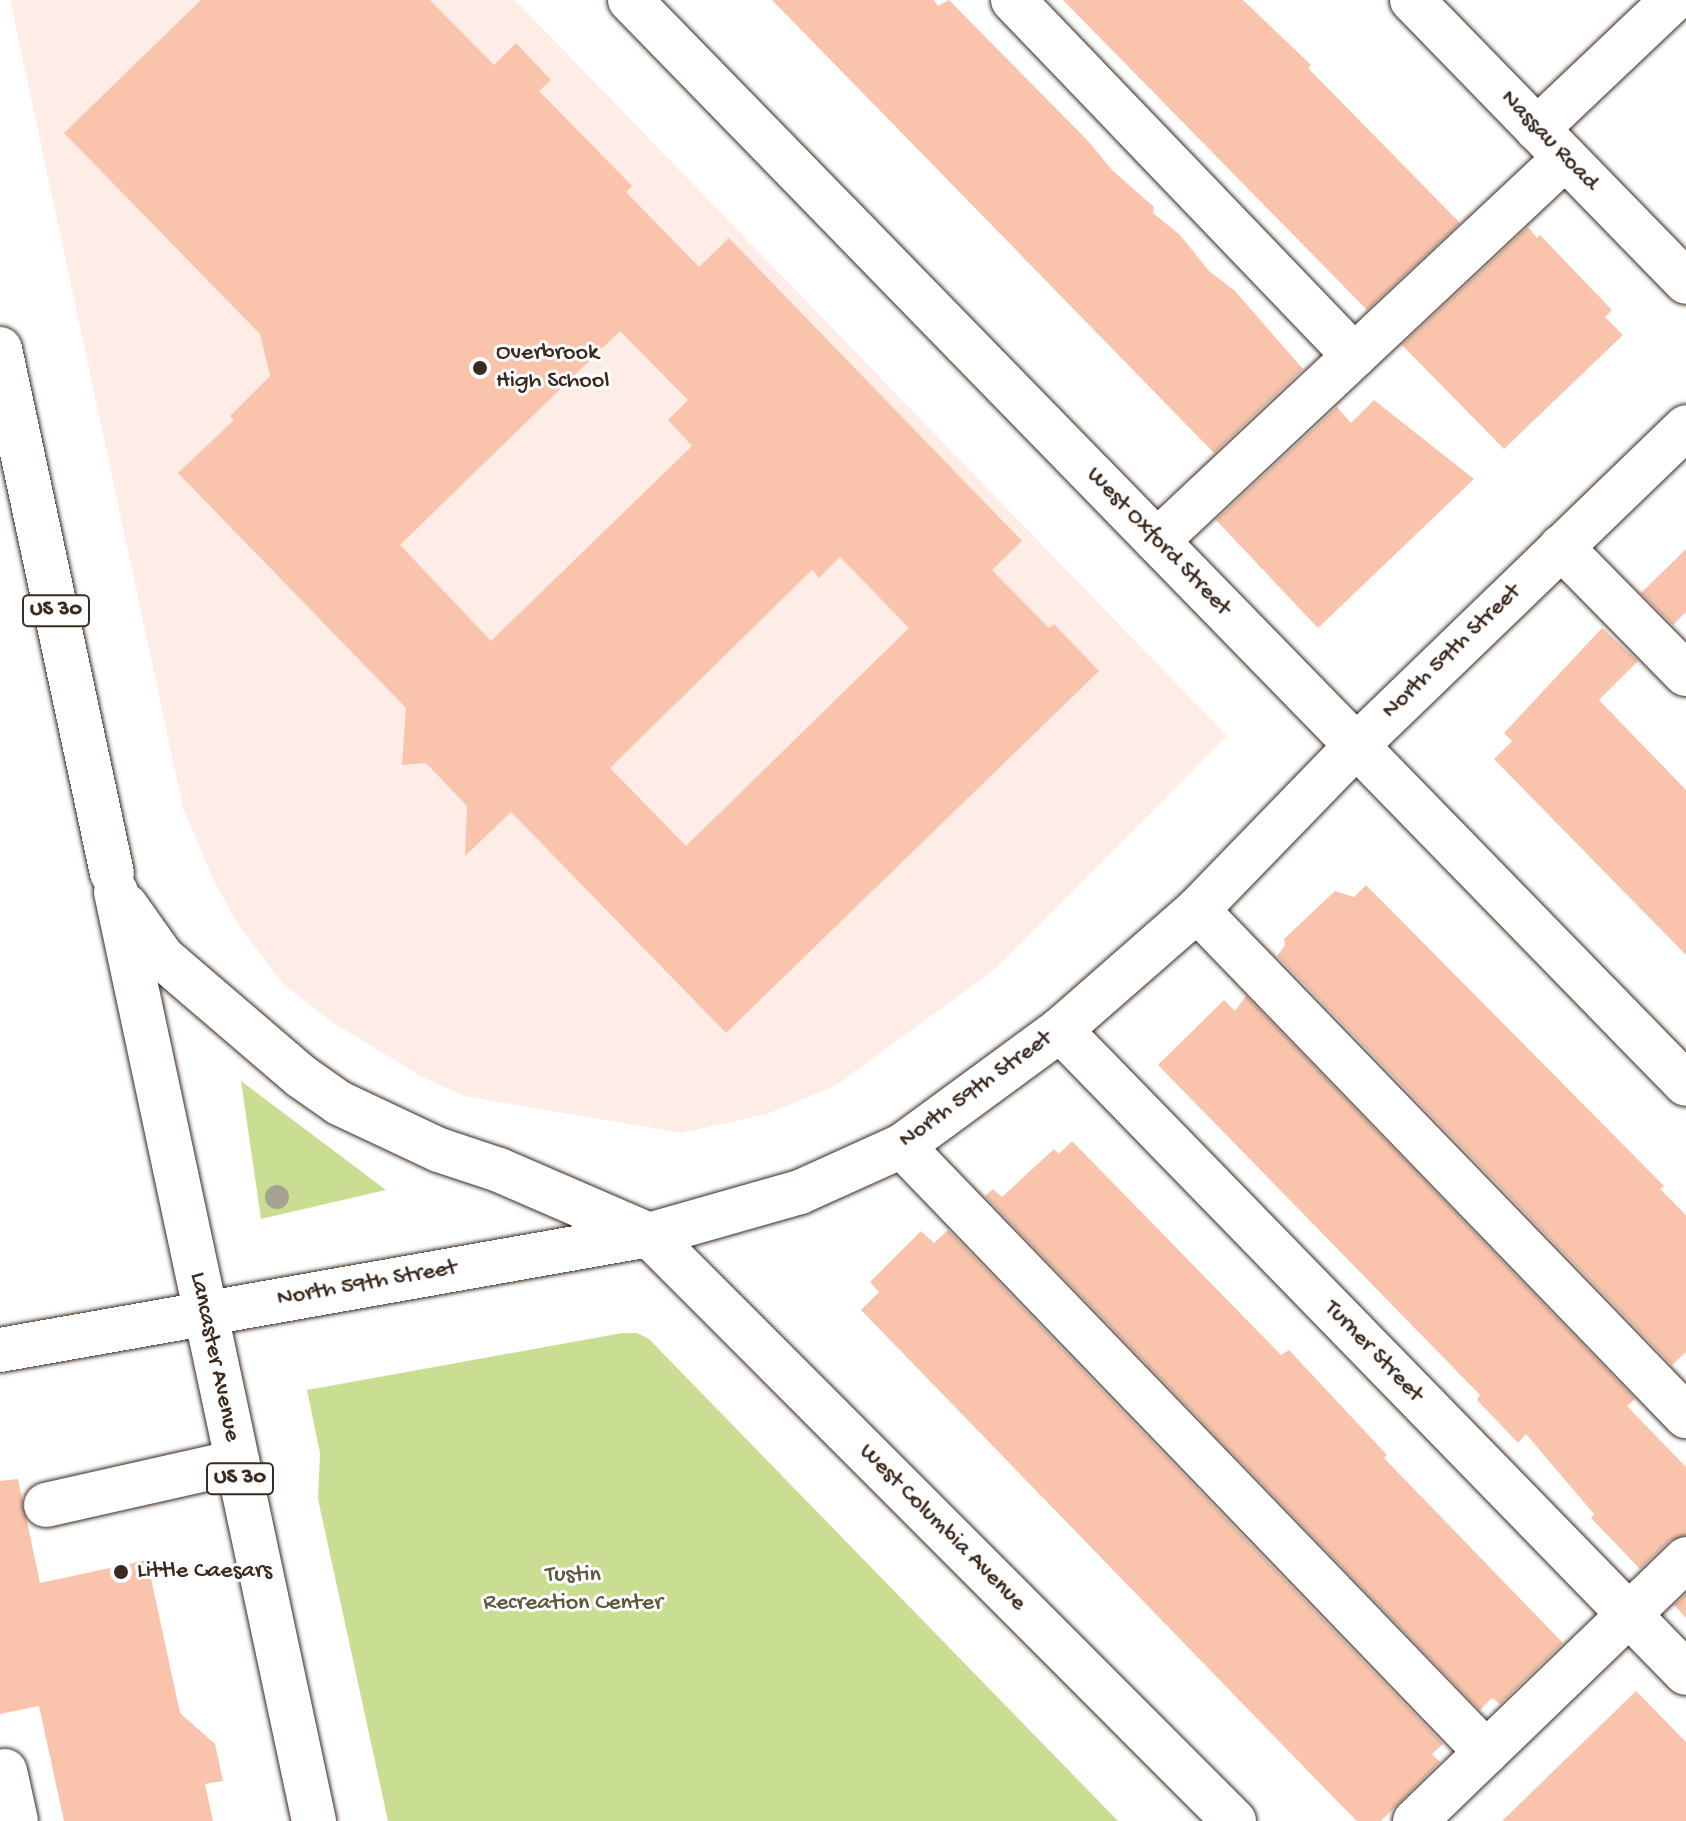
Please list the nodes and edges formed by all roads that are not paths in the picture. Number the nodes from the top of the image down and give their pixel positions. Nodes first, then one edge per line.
1 (630, 0) edge
2 (1013, 0) edge
3 (1412, 0) edge
4 (1673, 0) edge
5 (1551, 143) junction
6 (1686, 282) edge
7 (0, 349) edge
8 (1354, 356) junction
9 (1686, 427) edge
10 (1157, 541) junction
11 (1561, 547) junction
12 (1686, 674) edge
13 (1356, 746) junction
14 (114, 882) junction
15 (1197, 910) junction
16 (1060, 1030) junction
17 (1686, 1084) edge
18 (902, 1146) junction
19 (649, 1235) junction
20 (204, 1313) junction
21 (0, 1350) edge
22 (1686, 1416) edge
23 (237, 1462) junction
24 (46, 1505) dead end
25 (1686, 1559) edge
26 (1629, 1615) junction
27 (1686, 1673) edge
28 (1486, 1752) junction
29 (5, 1771) dead end
30 (16, 1821) edge
31 (314, 1821) edge
32 (1234, 1821) edge
33 (1415, 1821) edge

1 - 10 main road, West Oxford Street
2 - 8 main road
3 - 5 main road, Nassau Road
4 - 5 main road
5 - 6 main road, Nassau Road
5 - 8 main road
7 - 14 main road, Lancaster Avenue / US 30
8 - 10 main road
9 - 11 main road, North 59th Street
10 - 13 main road, West Oxford Street
11 - 12 main road
11 - 13 main road, North 59th Street
13 - 15 main road, North 59th Street
13 - 17 main road, West Oxford Street
14 - 19 main road
14 - 20 main road, Lancaster Avenue / US 30
15 - 16 main road, North 59th Street
15 - 22 main road
16 - 18 main road, North 59th Street
16 - 26 main road, Turner Street
18 - 19 main road, North 59th Street
18 - 28 main road
19 - 20 main road, North 59th Street
19 - 32 main road, West Columbia Avenue
20 - 21 main road, North 59th Street
20 - 23 main road, Lancaster Avenue / US 30
23 - 24 main road
23 - 31 main road, Lancaster Avenue / US 30
25 - 26 main road
26 - 27 main road, Turner Street
26 - 28 main road
28 - 33 main road
29 - 30 main road

